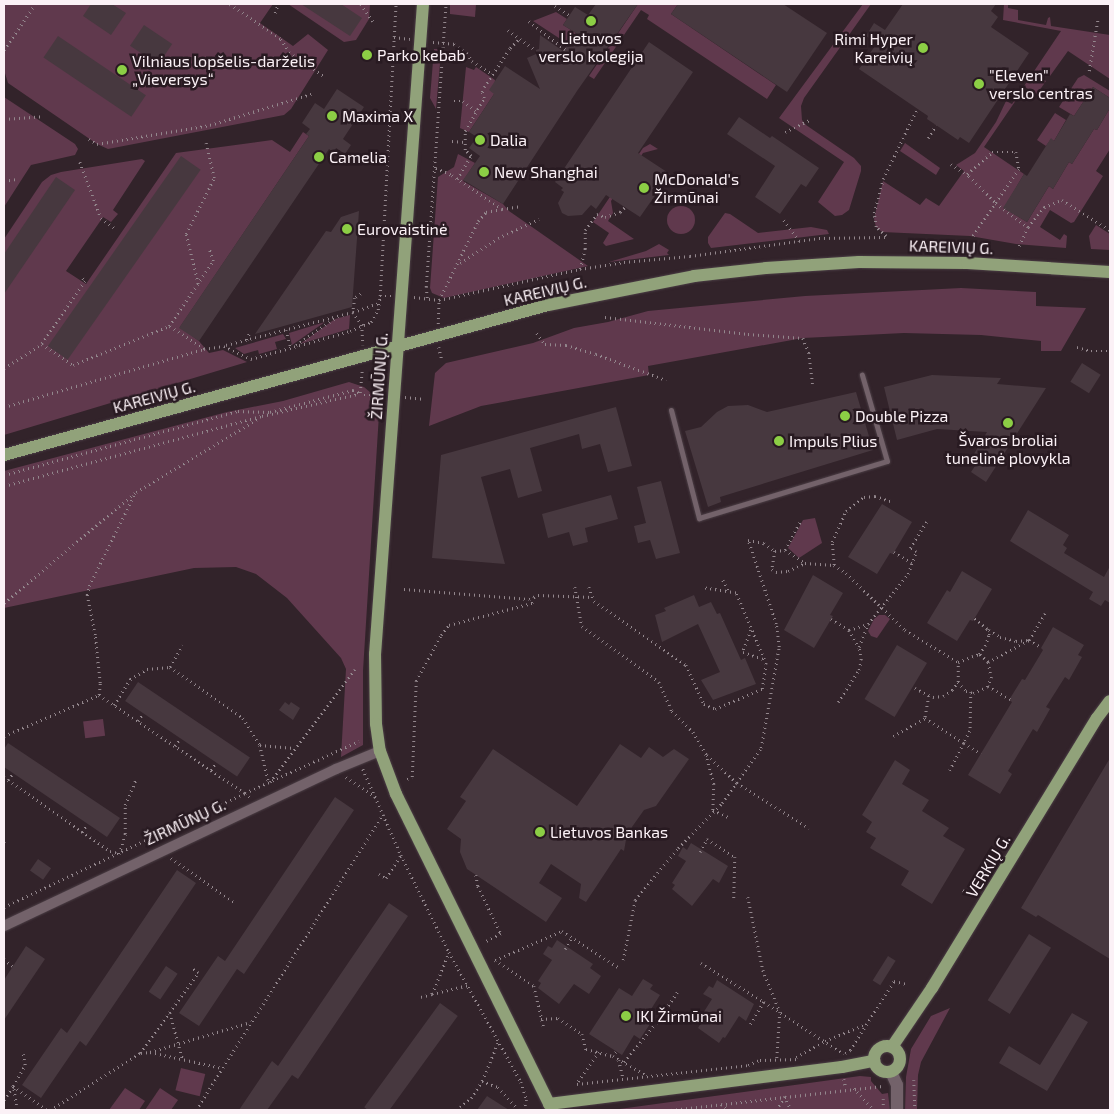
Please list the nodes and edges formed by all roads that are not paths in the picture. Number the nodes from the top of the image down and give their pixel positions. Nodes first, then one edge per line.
1 (423, 4) edge
2 (1110, 272) edge
3 (397, 348) junction
4 (862, 375) dead end
5 (671, 410) dead end
6 (4, 455) edge
7 (1110, 701) edge
8 (380, 751) junction
9 (4, 926) edge
10 (892, 1048) junction
11 (874, 1061) junction
12 (891, 1072) junction
13 (548, 1107) edge
14 (897, 1110) edge

1 - 3 main road, ŽIRMŪNŲ G.
2 - 3 main road, KAREIVIŲ G.
3 - 6 main road, KAREIVIŲ G.
3 - 8 main road, ŽIRMŪNŲ G.
4 - 5 lane
7 - 10 main road, VERKIŲ G.
8 - 9 street, ŽIRMŪNŲ G.
8 - 13 main road, ŽIRMŪNŲ G.
10 - 11 main road
10 - 12 main road
11 - 12 main road
11 - 13 main road
12 - 14 main road

